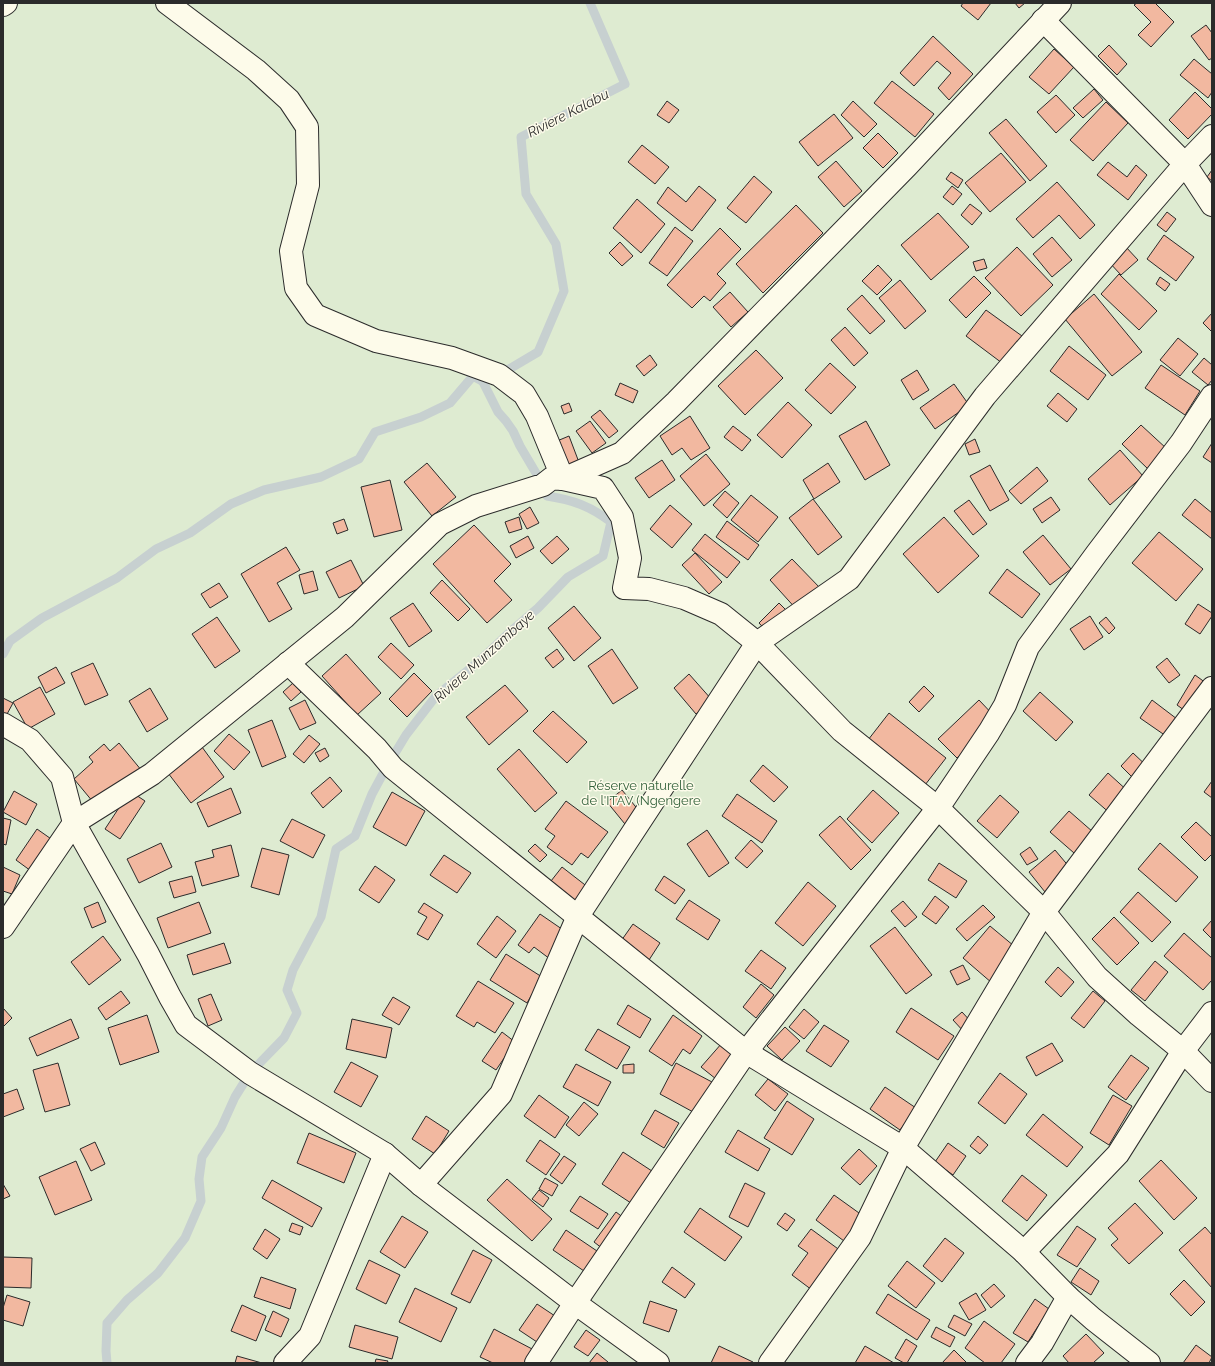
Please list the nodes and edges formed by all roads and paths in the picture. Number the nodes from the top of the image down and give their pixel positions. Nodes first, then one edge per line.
1 (6, 3) edge
2 (166, 3) edge
3 (1060, 3) edge
4 (3, 5) edge
5 (1043, 20) junction
6 (1212, 136) edge
7 (1185, 164) junction
8 (1212, 205) edge
9 (1212, 396) edge
10 (557, 478) junction
11 (757, 642) junction
12 (288, 663) junction
13 (1212, 688) edge
14 (3, 724) edge
15 (938, 808) junction
16 (74, 823) junction
17 (1044, 912) junction
18 (578, 916) junction
19 (3, 927) edge
20 (1212, 1013) edge
21 (1183, 1051) junction
22 (746, 1052) junction
23 (1212, 1081) edge
24 (903, 1148) junction
25 (385, 1154) junction
26 (421, 1185) junction
27 (1024, 1252) junction
28 (1068, 1297) junction
29 (575, 1303) junction
30 (285, 1363) edge
31 (536, 1363) edge
32 (658, 1363) edge
33 (770, 1363) edge
34 (1027, 1363) edge
35 (1149, 1363) edge

1 - 4 street
2 - 10 street
3 - 5 street
5 - 7 street
5 - 10 street
6 - 7 street
7 - 8 street
7 - 11 street
9 - 15 street
10 - 11 street
10 - 12 street
11 - 15 street
11 - 18 street
12 - 16 street
12 - 18 street
13 - 17 street
14 - 16 street
15 - 17 street
15 - 22 street
16 - 19 street
16 - 25 street
17 - 21 street
17 - 24 street
18 - 22 street
18 - 26 street
20 - 21 street
21 - 23 street
21 - 27 street
22 - 24 street
22 - 29 street
24 - 27 street
24 - 33 street
25 - 26 street
25 - 30 street
26 - 29 street
27 - 28 street
28 - 34 street
28 - 35 street
29 - 31 street
29 - 32 street

